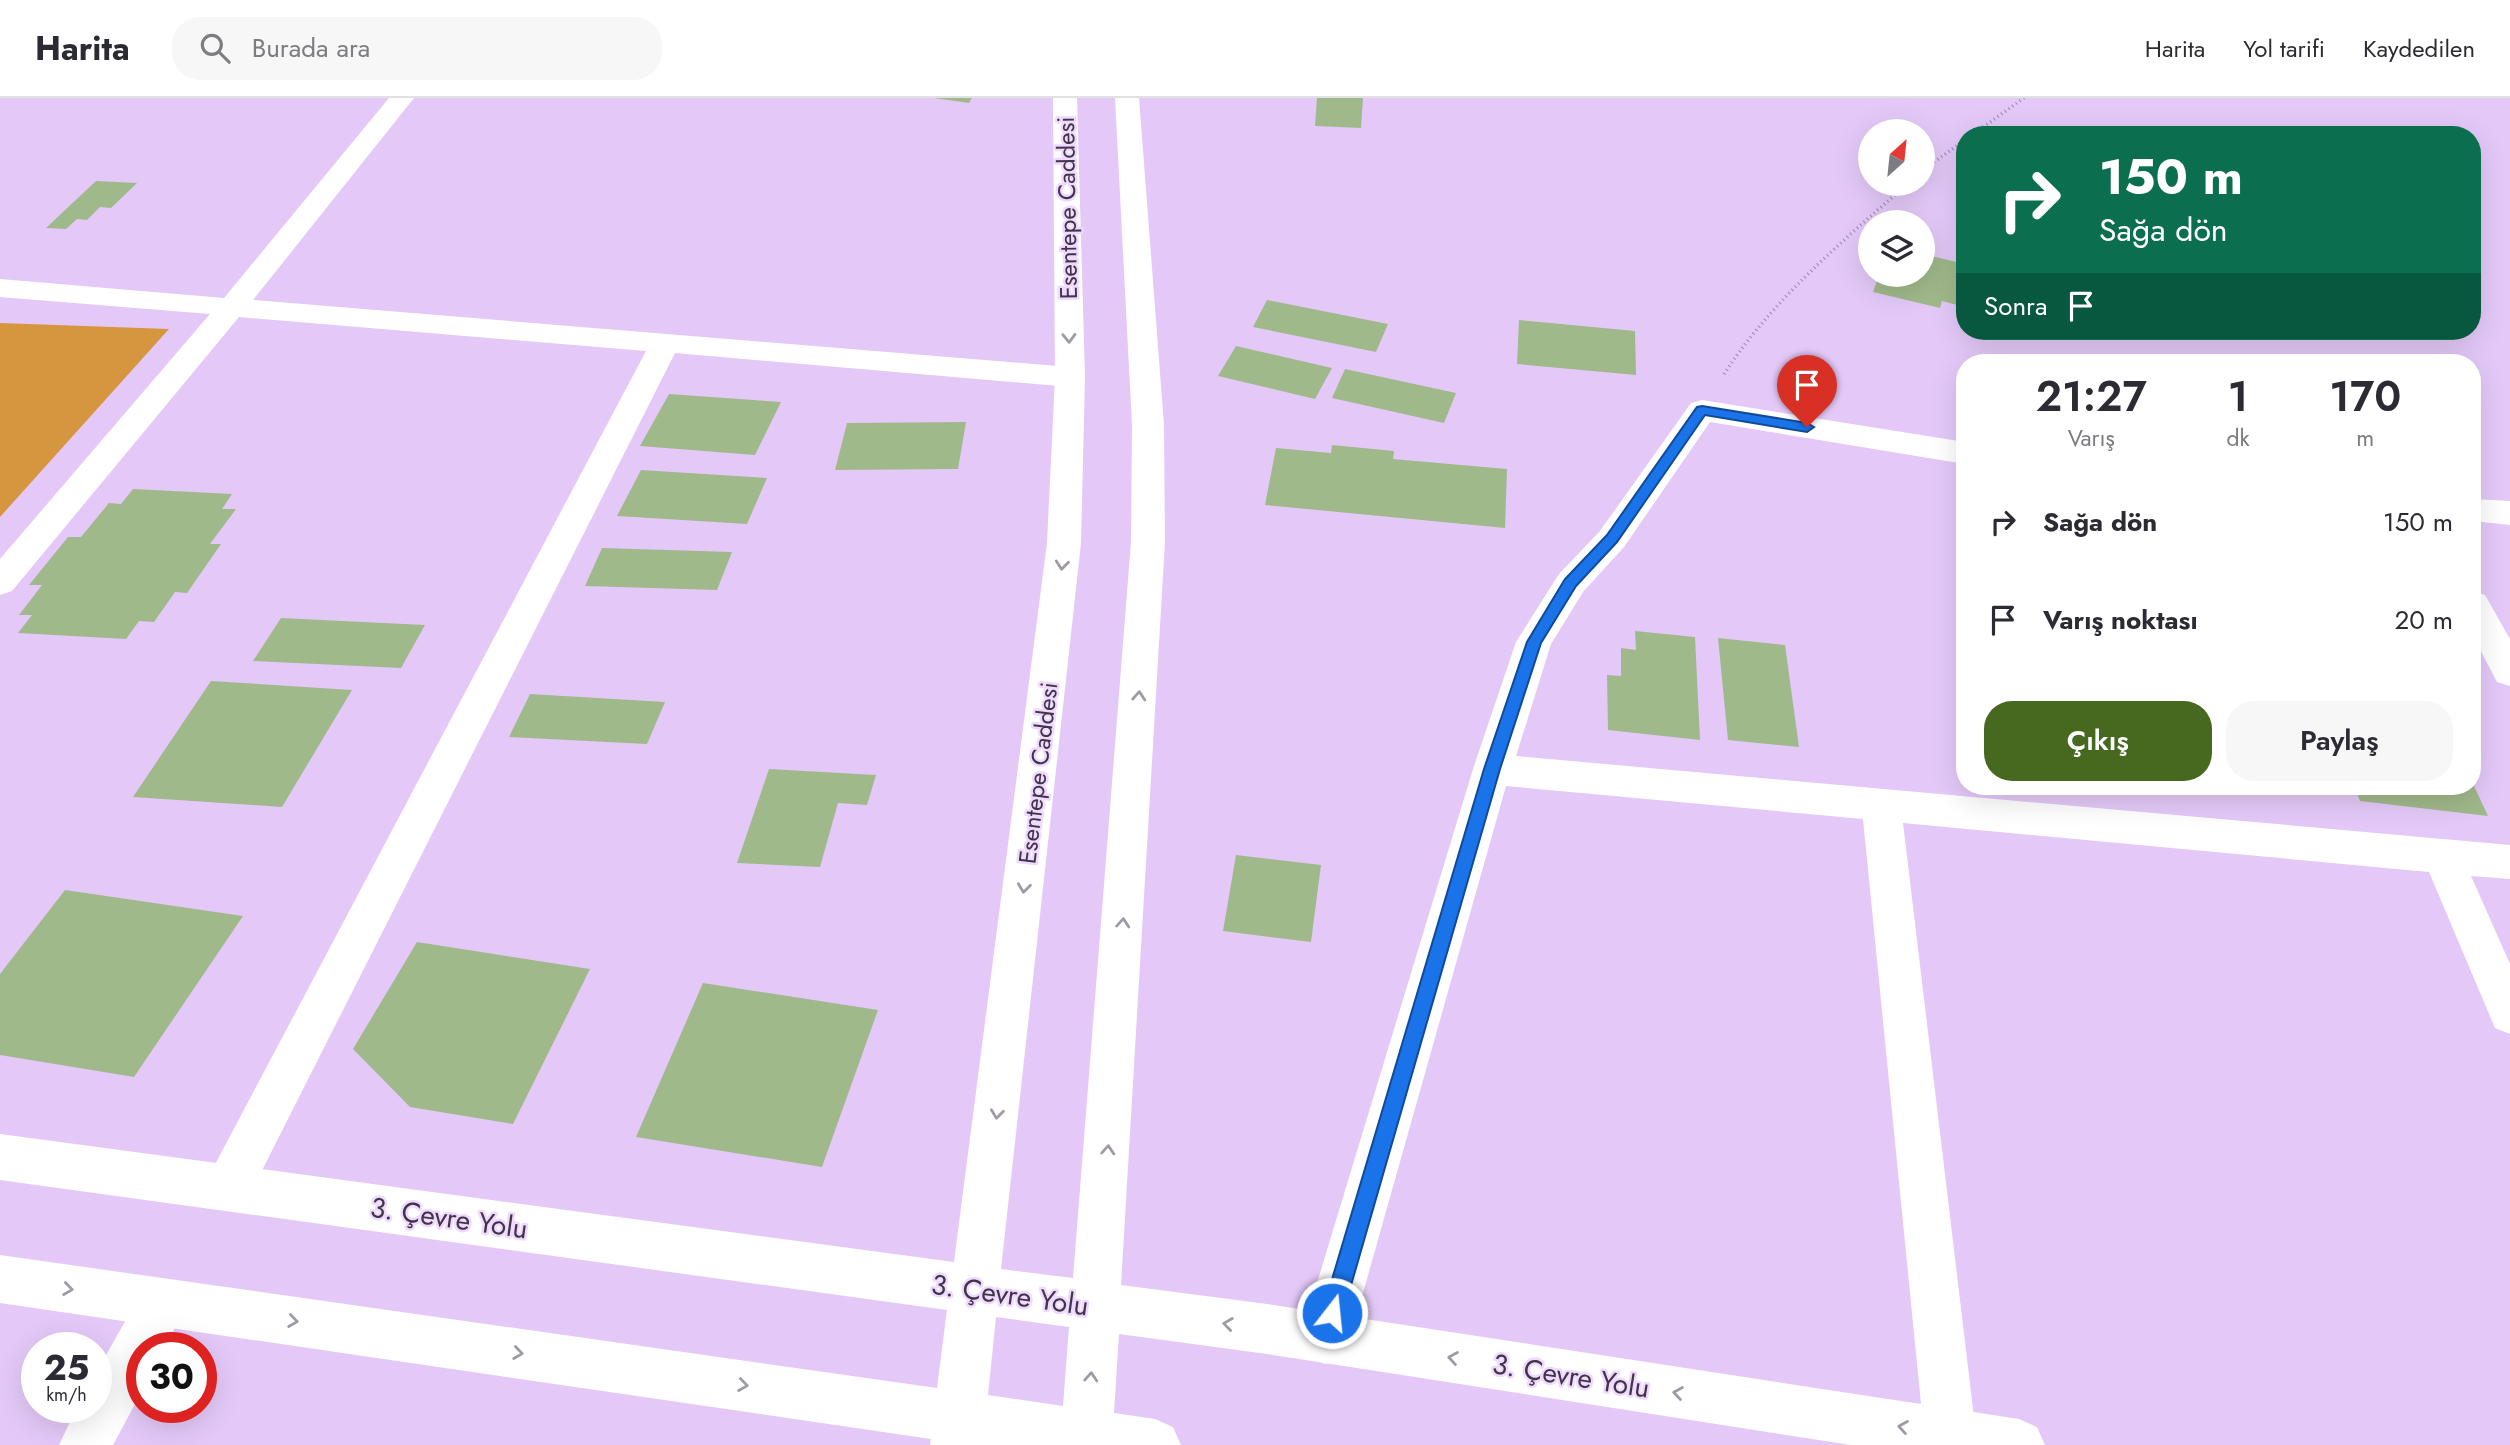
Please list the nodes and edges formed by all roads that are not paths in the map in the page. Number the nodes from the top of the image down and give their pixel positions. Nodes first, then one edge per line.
1 (402, 98) edge
2 (1065, 98) edge
3 (1128, 98) edge
4 (0, 288) edge
5 (232, 307) junction
6 (664, 345) junction
7 (1070, 377) junction
8 (1956, 452) edge
9 (2481, 511) edge
10 (2510, 513) edge
11 (0, 582) edge
12 (2481, 619) edge
13 (2510, 673) edge
14 (1492, 769) junction
15 (1881, 804) junction
16 (2442, 854) junction
17 (2510, 862) edge
18 (2510, 1014) edge
19 (0, 1157) edge
20 (228, 1188) junction
21 (0, 1279) edge
22 (975, 1290) junction
23 (162, 1303) junction
24 (1096, 1307) junction
25 (1325, 1339) junction
26 (958, 1430) edge
27 (1950, 1434) junction
28 (1086, 1440) edge
29 (85, 1445) edge
30 (1155, 1445) edge
31 (2019, 1445) edge

1 - 5 street
2 -> 7 street, Esentepe Caddesi
24 -> 3 street
4 - 5 street
5 - 6 street
5 - 11 street
6 - 7 street
6 - 20 street
7 -> 22 street, Esentepe Caddesi
8 - 14 street
9 - 10 street
12 - 13 street
14 - 15 street
14 - 25 street
15 - 16 street
15 - 27 street
16 - 17 street
16 - 18 street
19 - 20 street, 3. Çevre Yolu
20 - 22 street, 3. Çevre Yolu
21 -> 23 street
22 - 24 street, 3. Çevre Yolu
22 - 26 street, Esentepe Caddesi
23 -> 26 street
23 - 29 street
25 -> 24 street, 3. Çevre Yolu
28 -> 24 street
27 -> 25 street, 3. Çevre Yolu
26 - 28 street
27 - 31 street, 3. Çevre Yolu
28 - 30 street

